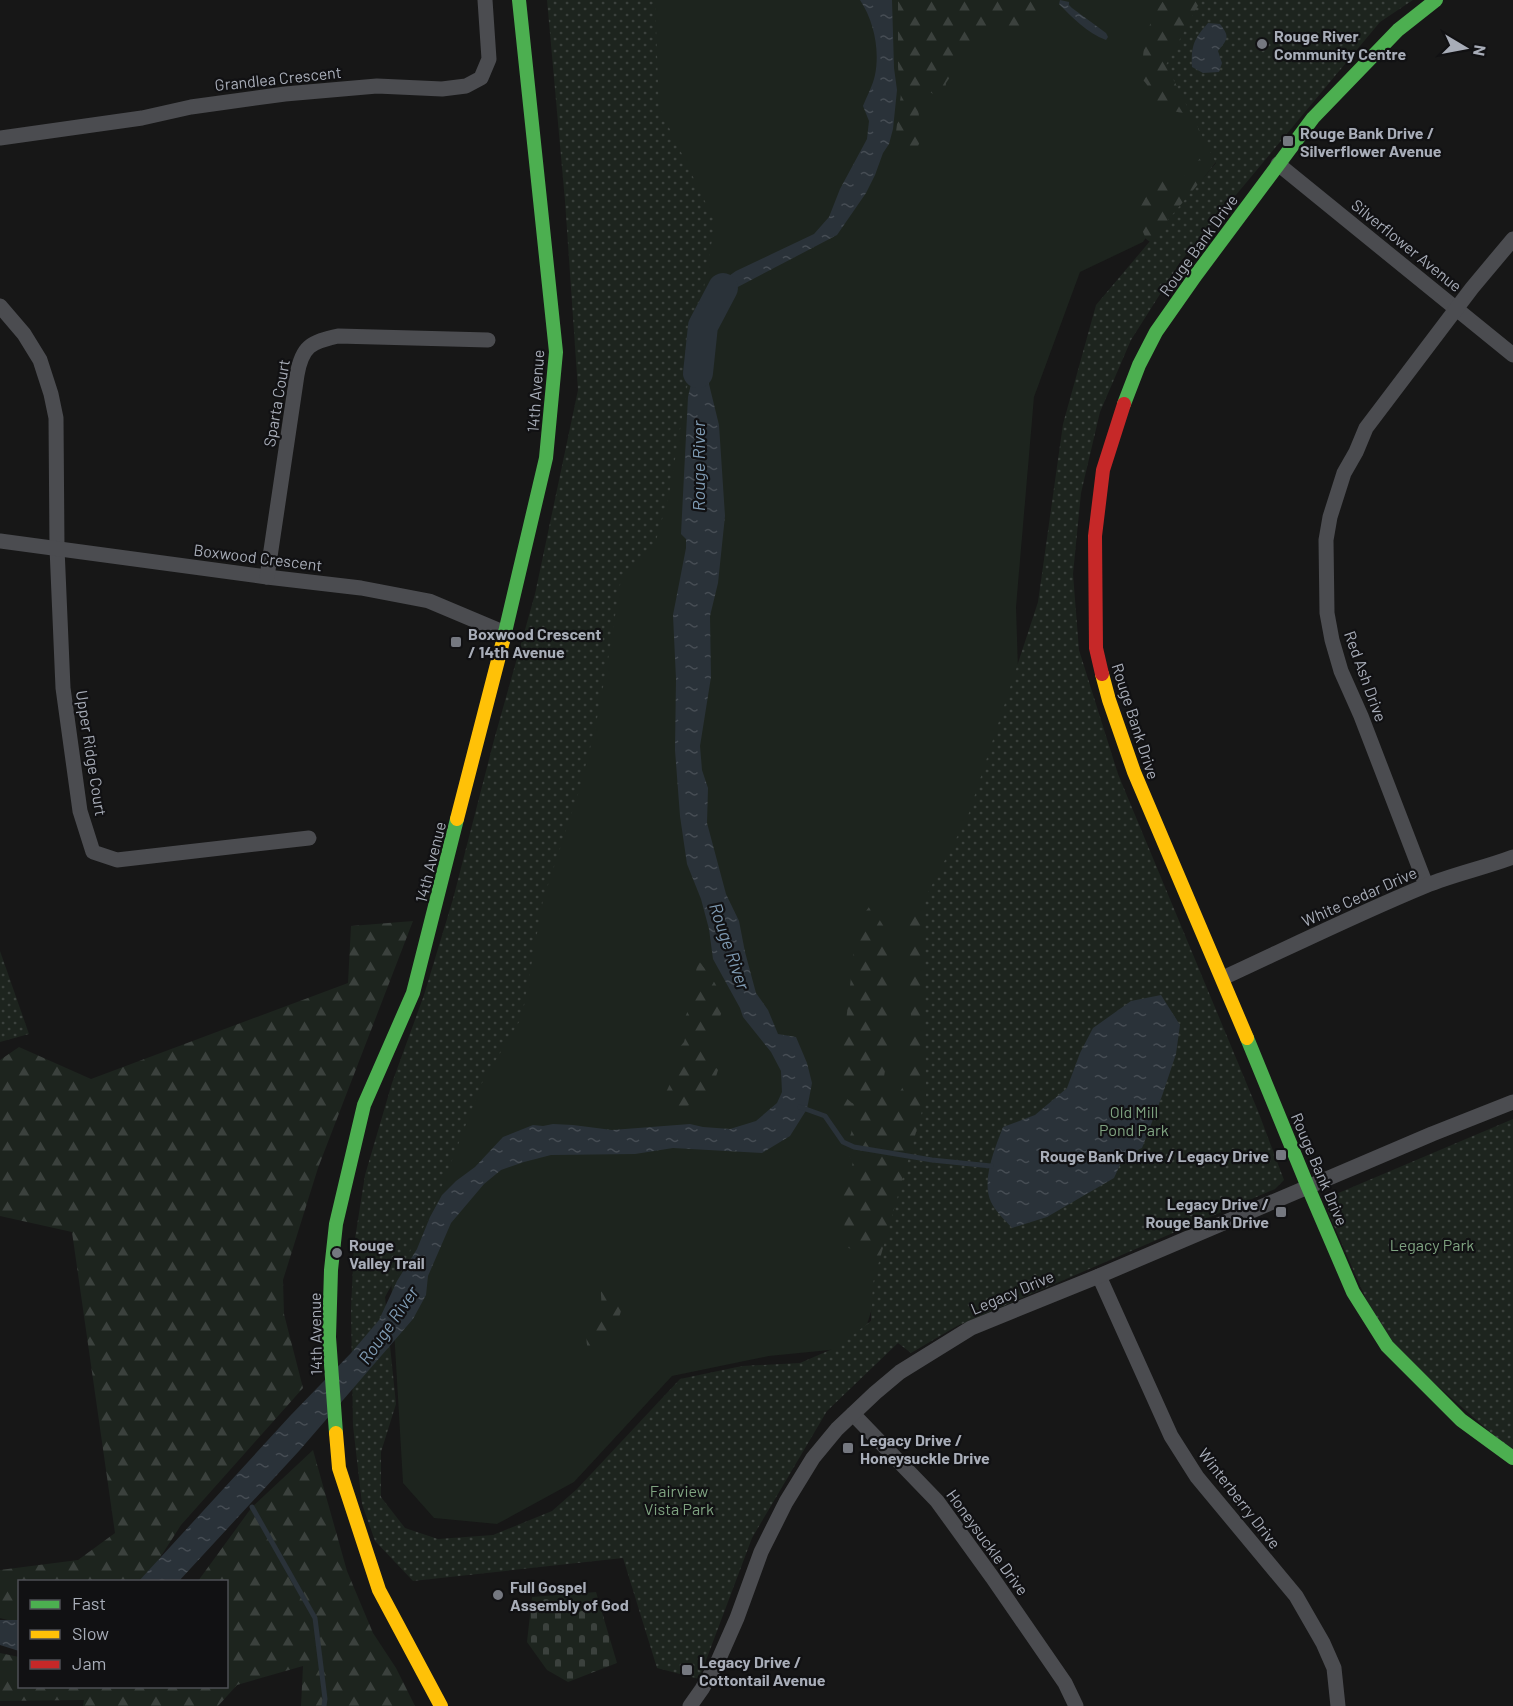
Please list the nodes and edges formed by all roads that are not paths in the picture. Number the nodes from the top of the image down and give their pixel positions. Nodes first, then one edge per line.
1 (485, 0) edge
2 (519, 0) edge
3 (1436, 0) edge
4 (0, 138) edge
5 (1278, 164) junction
6 (1513, 238) edge
7 (0, 306) edge
8 (1458, 309) junction
9 (488, 340) dead end
10 (1513, 355) edge
11 (0, 541) edge
12 (57, 548) junction
13 (267, 577) junction
14 (505, 633) junction
15 (309, 838) dead end
16 (1513, 857) edge
17 (1426, 885) junction
18 (1223, 978) junction
19 (1513, 1102) edge
20 (1308, 1187) junction
21 (1099, 1276) junction
22 (853, 1414) junction
23 (1513, 1458) edge
24 (441, 1706) edge
25 (690, 1706) edge
26 (1076, 1706) edge
27 (1338, 1706) edge

1 - 4 street, Grandlea Crescent
2 - 14 main road, 14th Avenue
3 - 5 main road, Rouge Bank Drive
5 - 8 street, Silverflower Avenue
5 - 18 main road, Rouge Bank Drive
6 - 8 street, Red Ash Drive
7 - 12 street
8 - 10 street, Silverflower Avenue
8 - 17 street, Red Ash Drive
9 - 13 street, Sparta Court
11 - 12 street, Boxwood Crescent
12 - 13 street, Boxwood Crescent
12 - 15 street, Upper Ridge Court
13 - 14 street, Boxwood Crescent
14 - 24 main road, 14th Avenue
16 - 17 street, White Cedar Drive
17 - 18 street, White Cedar Drive
18 - 20 main road, Rouge Bank Drive
19 - 20 street, Legacy Drive
20 - 21 street, Legacy Drive
20 - 23 main road, Rouge Bank Drive
21 - 22 street, Legacy Drive
21 - 27 street, Winterberry Drive
22 - 25 street, Legacy Drive
22 - 26 street, Honeysuckle Drive

